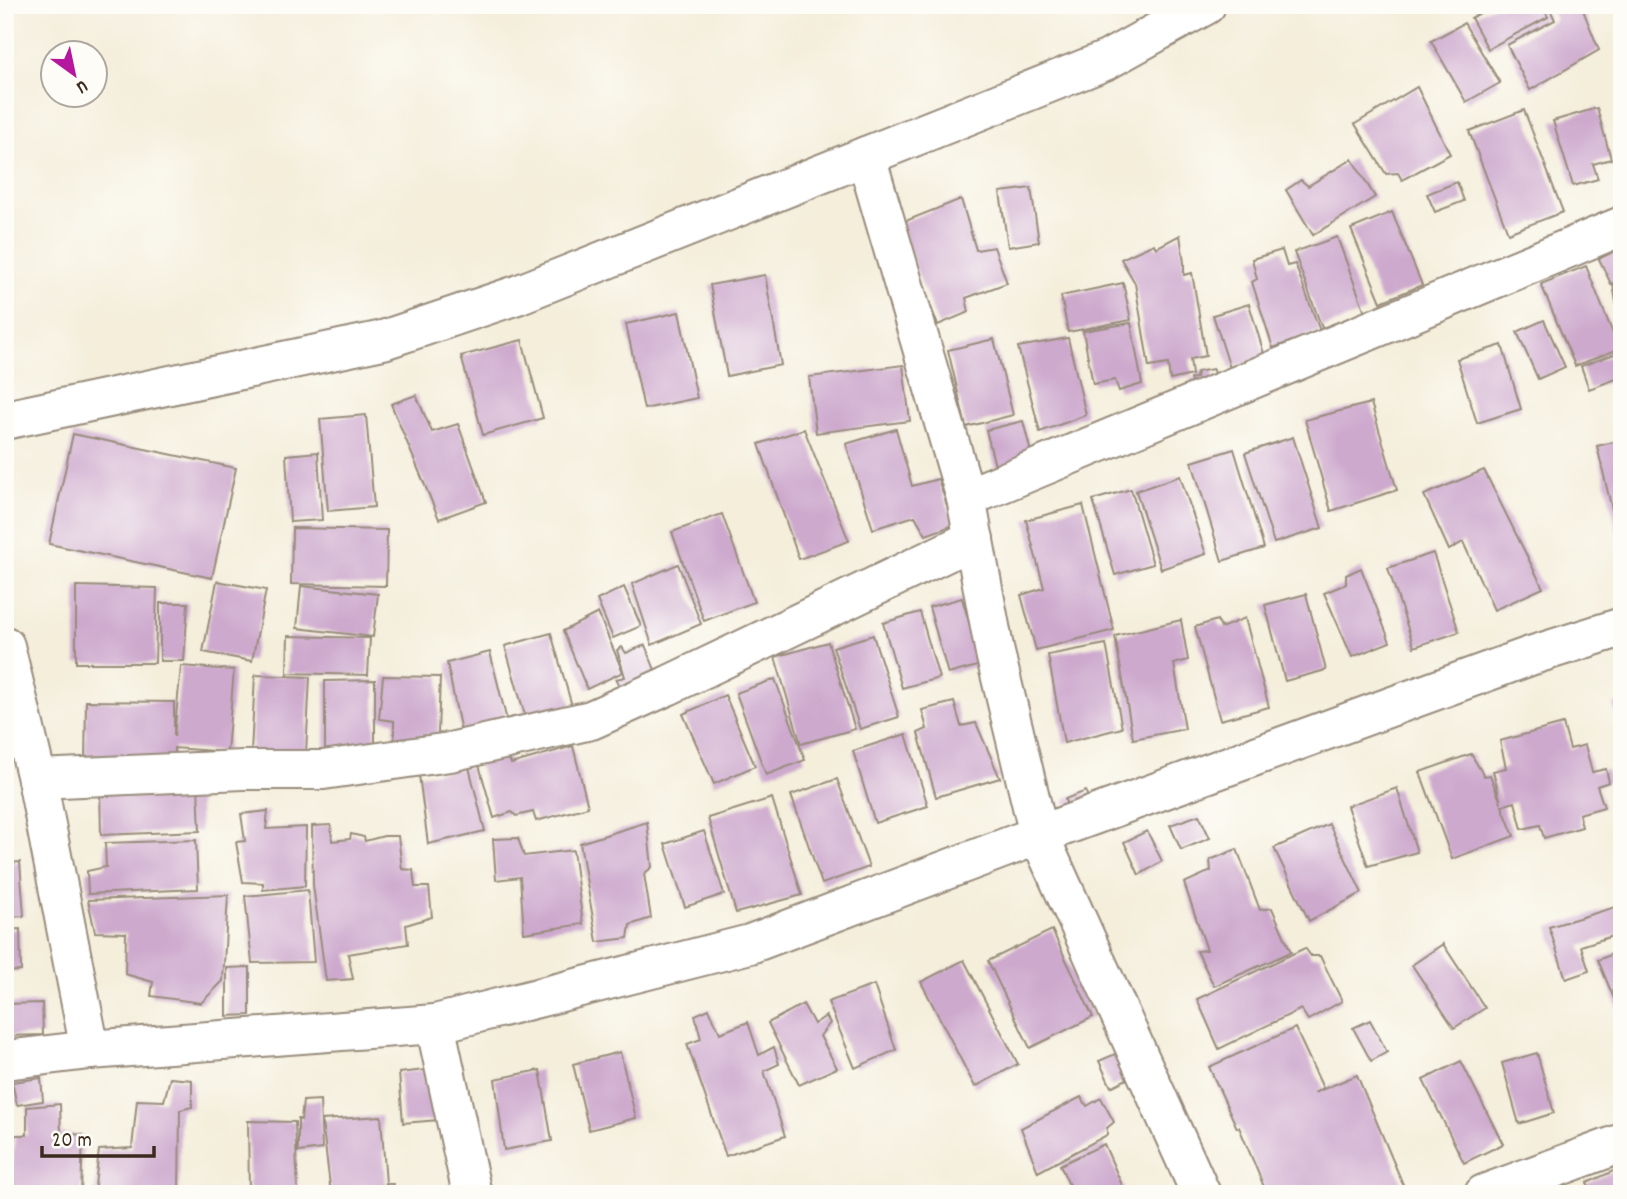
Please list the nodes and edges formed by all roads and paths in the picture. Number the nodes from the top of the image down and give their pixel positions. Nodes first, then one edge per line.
1 (1206, 5) edge
2 (866, 156) junction
3 (1622, 226) edge
4 (5, 420) edge
5 (966, 498) junction
6 (974, 539) junction
7 (1622, 627) edge
8 (5, 646) edge
9 (37, 779) junction
10 (1039, 835) junction
11 (435, 1024) junction
12 (90, 1050) junction
13 (5, 1060) edge
14 (1622, 1143) edge
15 (472, 1194) edge
16 (1201, 1194) edge
17 (1484, 1194) edge

1 - 2 street
2 - 4 street
2 - 5 street
3 - 5 street
5 - 6 street
6 - 9 street
6 - 10 street
7 - 10 street
8 - 9 street
9 - 12 street
10 - 11 street
10 - 16 street
11 - 12 street
11 - 15 street
12 - 13 street
14 - 17 street

